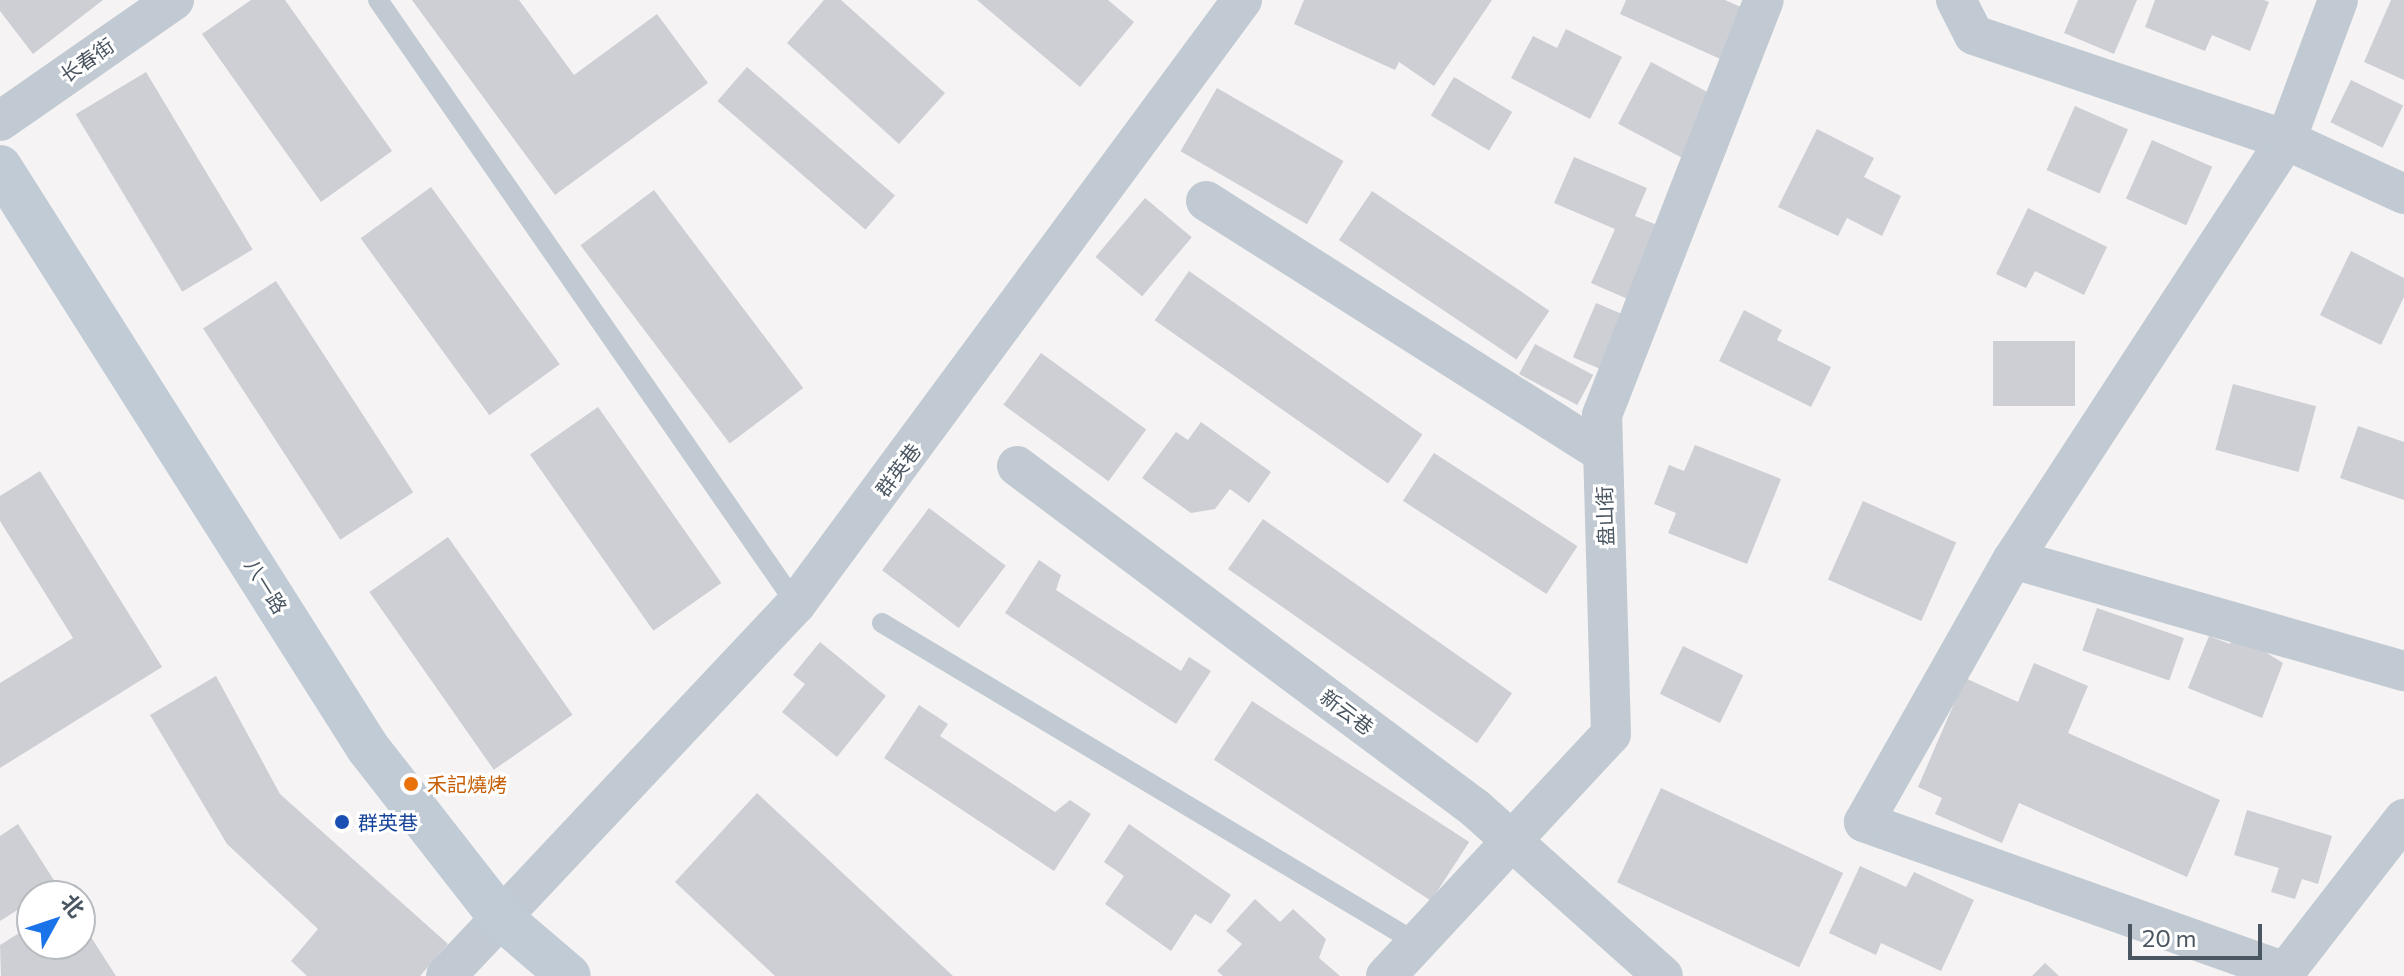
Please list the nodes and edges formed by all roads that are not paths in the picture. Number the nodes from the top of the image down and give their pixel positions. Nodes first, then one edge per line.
1 (174, 0) edge
2 (378, 0) edge
3 (1242, 0) edge
4 (1764, 0) edge
5 (1956, 0) edge
6 (2338, 0) edge
7 (0, 121) edge
8 (2286, 140) junction
9 (0, 167) edge
10 (2404, 194) edge
11 (1206, 201) dead end
12 (1603, 453) junction
13 (1017, 466) dead end
14 (2013, 559) junction
15 (796, 604) junction
16 (882, 623) dead end
17 (2404, 671) edge
18 (2404, 819) edge
19 (1512, 841) junction
20 (501, 918) junction
21 (1417, 943) junction
22 (2284, 974) edge
23 (446, 976) edge
24 (569, 976) edge
25 (1386, 976) edge
26 (1663, 976) edge

1 - 7 street, 长春街
2 - 15 lane
3 - 15 street, 群英巷
4 - 12 street, 盘山街
5 - 8 street
6 - 8 street
8 - 10 street
8 - 14 street
9 - 20 main road, 八一路
11 - 12 street
12 - 19 street, 盘山街
13 - 19 street, 新云巷
14 - 17 street
14 - 22 street
15 - 20 street, 群英巷
16 - 21 lane
18 - 22 street
19 - 21 street, 盘山街
19 - 26 street, 新云巷
20 - 23 street, 群英巷
20 - 24 main road, 八一路
21 - 25 street, 盘山街

